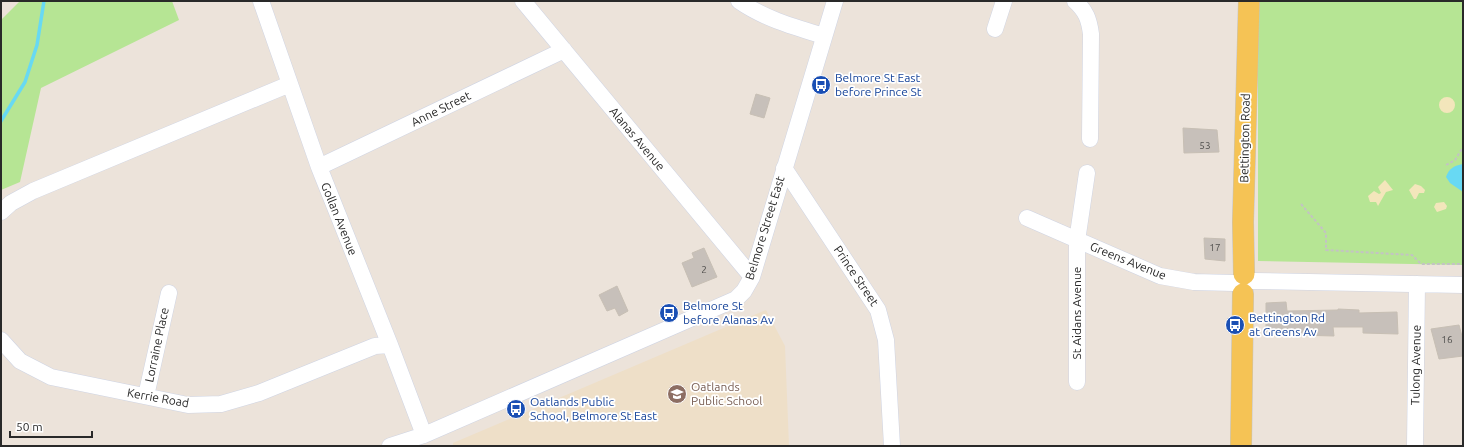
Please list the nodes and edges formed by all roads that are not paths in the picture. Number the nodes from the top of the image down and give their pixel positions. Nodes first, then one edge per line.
1 (261, 1) edge
2 (523, 1) edge
3 (739, 1) edge
4 (835, 1) edge
5 (1004, 1) edge
6 (1075, 1) edge
7 (1249, 1) edge
8 (995, 29) dead end
9 (824, 36) junction
10 (564, 50) junction
11 (290, 84) junction
12 (1090, 139) dead end
13 (319, 168) junction
14 (784, 168) junction
15 (1086, 173) dead end
16 (1, 212) edge
17 (1026, 218) dead end
18 (1077, 241) junction
19 (752, 277) junction
20 (1244, 283) junction
21 (1417, 284) junction
22 (1463, 285) edge
23 (169, 293) dead end
24 (1, 340) edge
25 (390, 345) junction
26 (1077, 382) dead end
27 (146, 396) junction
28 (424, 435) junction
29 (390, 446) edge
30 (892, 446) edge
31 (1241, 446) edge
32 (1415, 446) edge

1 - 11 street, Gollan Avenue
2 - 10 street, Alanas Avenue
3 - 9 street
4 - 9 street, Belmore Street East
5 - 8 street
6 - 12 street
7 - 20 main road, Bettington Road
9 - 14 street, Belmore Street East
10 - 13 street, Anne Street
10 - 19 street, Alanas Avenue
11 - 13 street, Gollan Avenue
11 - 16 street
13 - 25 street, Gollan Avenue
14 - 19 street, Belmore Street East
14 - 30 street, Prince Street
15 - 18 street, St Aidans Avenue
17 - 18 street, Greens Avenue
18 - 20 street, Greens Avenue
18 - 26 street, St Aidans Avenue
19 - 28 street, Belmore Street East
20 - 21 street, Greens Avenue
20 - 31 main road, Bettington Road
21 - 22 street, Greens Avenue
21 - 32 street, Tulong Avenue
23 - 27 street, Lorraine Place
24 - 27 street, Kerrie Road
25 - 27 street, Kerrie Road
25 - 28 street, Gollan Avenue
28 - 29 street, Belmore Street East

